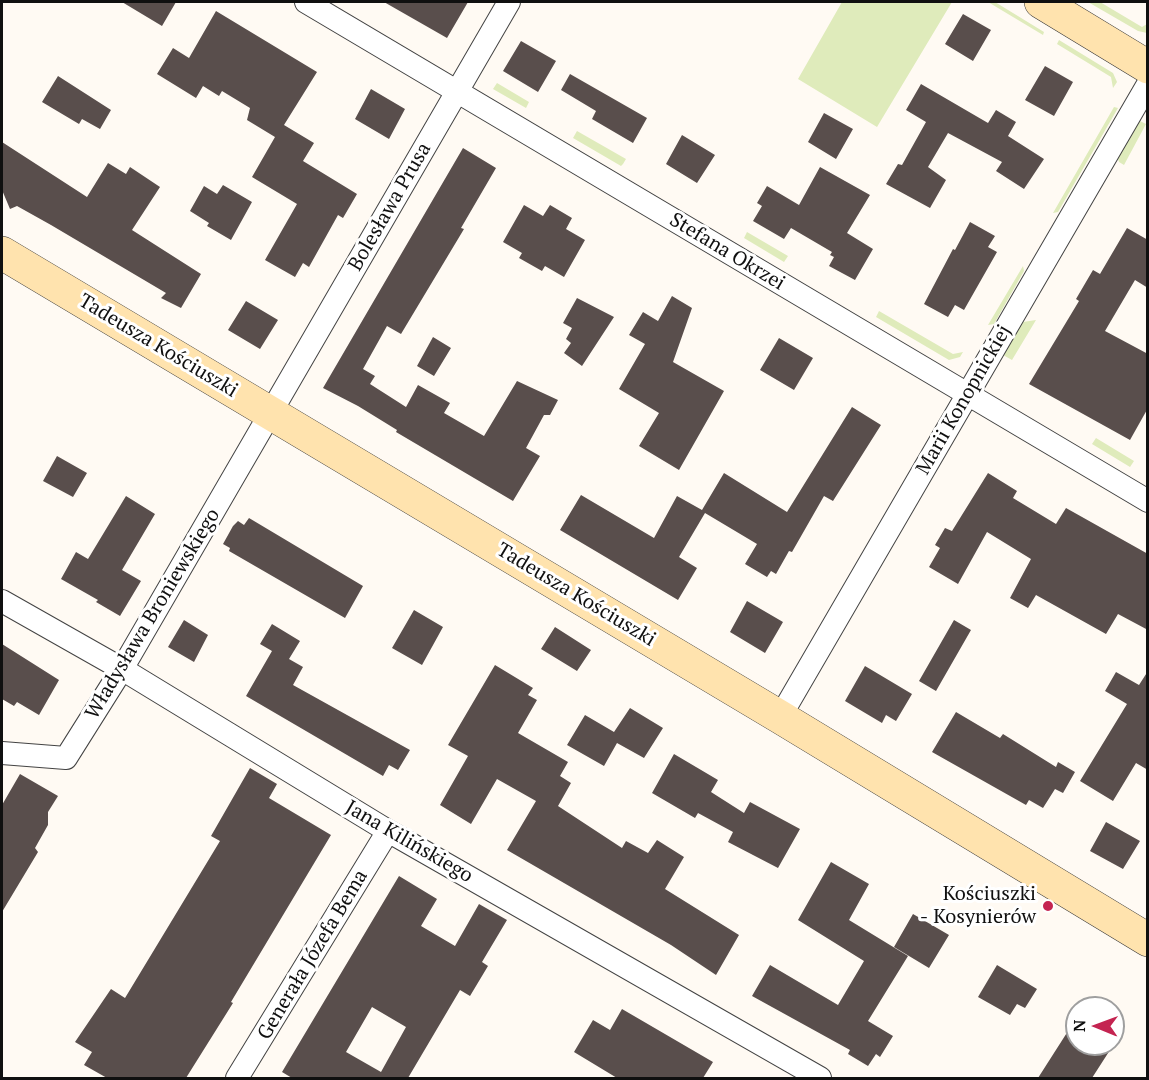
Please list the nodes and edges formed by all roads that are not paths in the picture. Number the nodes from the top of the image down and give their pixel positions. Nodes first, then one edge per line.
1 (306, 2) edge
2 (509, 2) edge
3 (1041, 2) edge
4 (1148, 67) edge
5 (1148, 84) edge
6 (457, 92) junction
7 (2, 253) edge
8 (968, 394) junction
9 (270, 413) junction
10 (1148, 501) edge
11 (2, 601) edge
12 (122, 669) junction
13 (780, 717) junction
14 (2, 753) edge
15 (388, 831) junction
16 (1148, 940) edge
17 (790, 1071) edge
18 (237, 1078) edge
19 (820, 1078) edge

1 - 6 street, Stefana Okrzei
2 - 6 street, Bolesława Prusa
3 - 4 street
5 - 8 street, Marii Konopnickiej
6 - 8 street, Stefana Okrzei
6 - 9 street, Bolesława Prusa
7 - 9 street, Tadeusza Kościuszki
8 - 10 street, Stefana Okrzei
8 - 13 street, Marii Konopnickiej
9 - 12 street, Władysława Broniewskiego
9 - 13 street, Tadeusza Kościuszki
11 - 12 street, Jana Kilińskiego
12 - 14 street, Władysława Broniewskiego
12 - 15 street, Jana Kilińskiego
13 - 16 street, Tadeusza Kościuszki
15 - 17 street, Jana Kilińskiego
15 - 18 street, Generała Józefa Bema
17 - 19 street, Jana Kilińskiego

